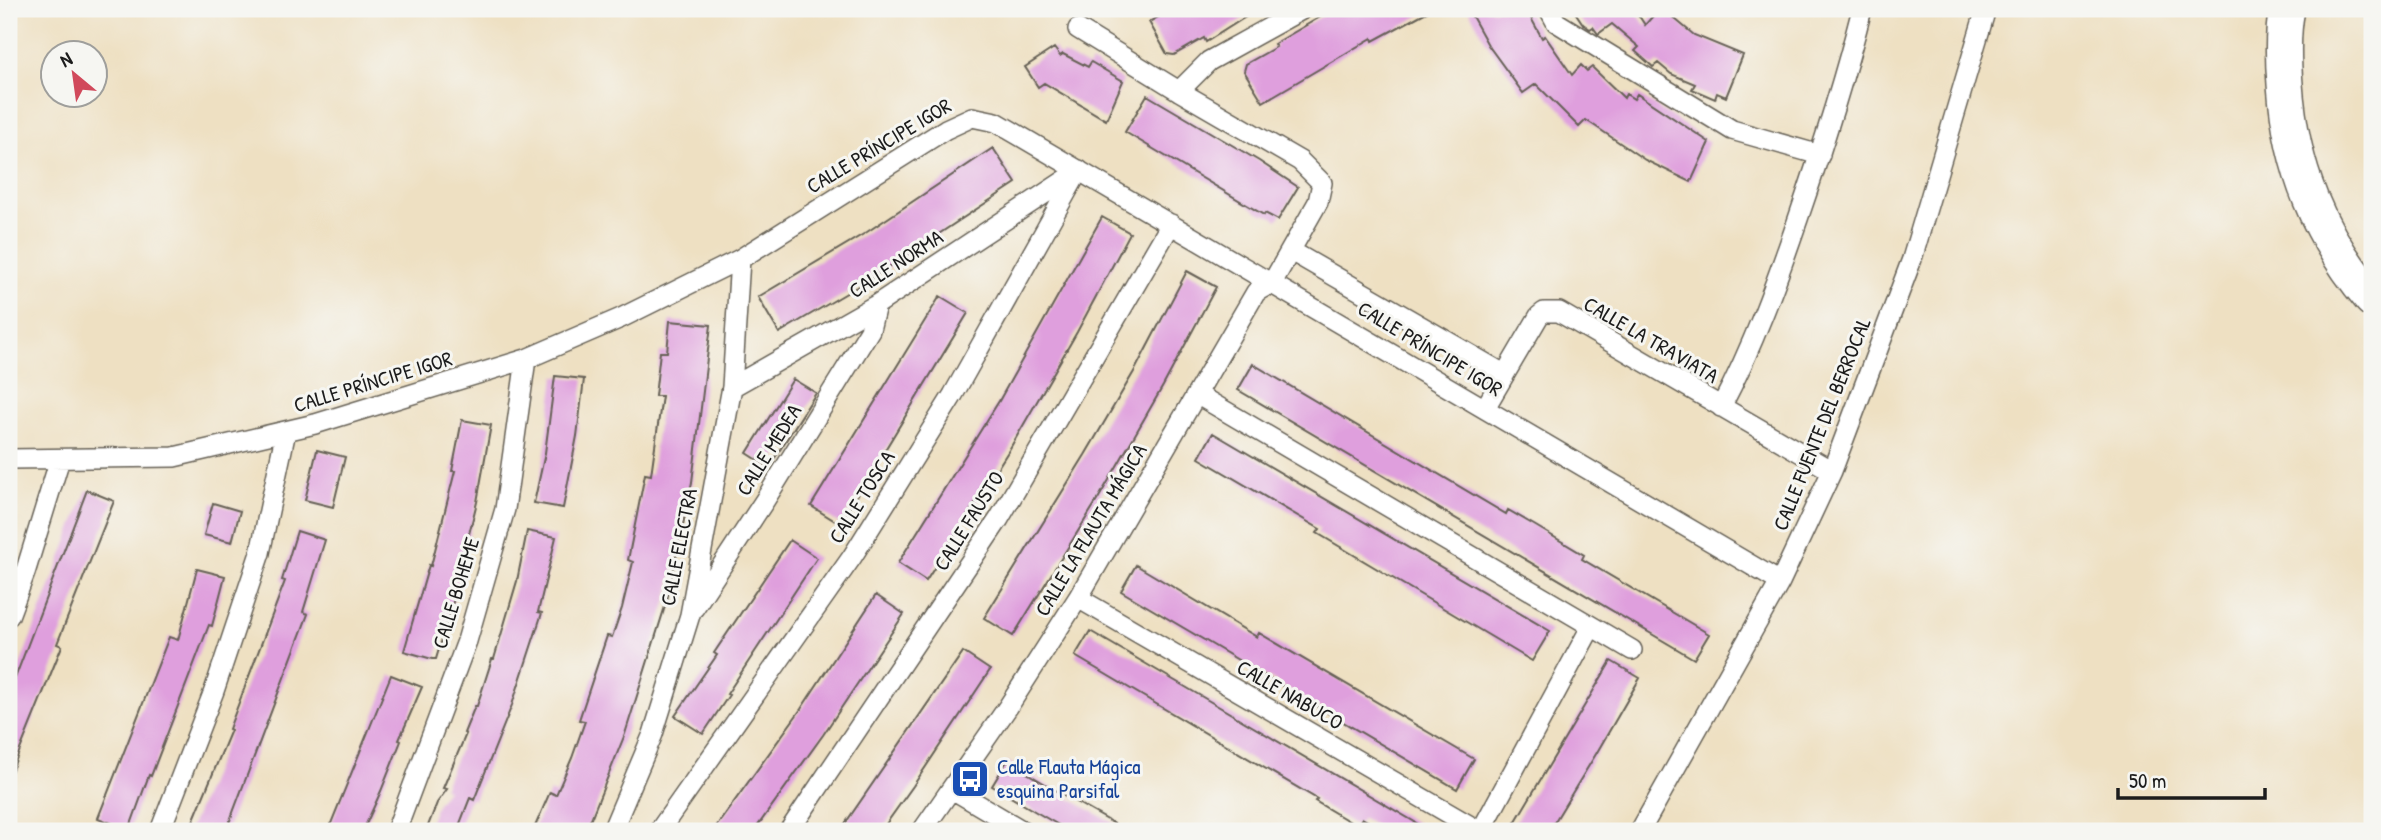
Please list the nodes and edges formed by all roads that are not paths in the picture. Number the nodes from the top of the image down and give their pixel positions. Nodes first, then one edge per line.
1 (1303, 9) edge
2 (1549, 9) edge
3 (1862, 9) edge
4 (1986, 9) edge
5 (2287, 9) edge
6 (2307, 9) edge
7 (1078, 29) dead end
8 (1179, 91) junction
9 (1820, 155) junction
10 (1079, 170) junction
11 (1171, 224) junction
12 (1291, 251) junction
13 (740, 259) junction
14 (2372, 266) edge
15 (1272, 283) junction
16 (2372, 299) edge
17 (876, 305) junction
18 (526, 359) junction
19 (1504, 374) junction
20 (732, 387) junction
21 (1198, 395) junction
22 (1721, 407) junction
23 (1485, 408) junction
24 (286, 431) junction
25 (9, 458) edge
26 (60, 459) junction
27 (1832, 471) junction
28 (1780, 582) junction
29 (1078, 598) junction
30 (690, 615) junction
31 (9, 616) edge
32 (1591, 627) junction
33 (1632, 650) dead end
34 (952, 789) junction
35 (160, 831) edge
36 (396, 831) edge
37 (612, 831) edge
38 (659, 831) edge
39 (789, 831) edge
40 (922, 831) edge
41 (1023, 831) edge
42 (1480, 831) edge
43 (1640, 831) edge

1 - 8 street
2 - 9 street
3 - 9 street, CALLE LA TRAVIATA
4 - 27 street, CALLE FUENTE DEL BERROCAL
5 - 16 highway
6 - 14 highway
7 - 8 street
8 - 12 street
9 - 22 street, CALLE LA TRAVIATA
10 - 11 street, CALLE PRÍNCIPE IGOR
10 - 13 street, CALLE PRÍNCIPE IGOR
10 - 17 street, CALLE NORMA
10 - 38 street, CALLE TOSCA
11 - 15 street, CALLE PRÍNCIPE IGOR
11 - 39 street, CALLE FAUSTO
12 - 15 street, CALLE LA FLAUTA MÁGICA
12 - 19 street, CALLE PRÍNCIPE IGOR
13 - 18 street, CALLE PRÍNCIPE IGOR
13 - 20 street, CALLE ELECTRA
15 - 21 street, CALLE LA FLAUTA MÁGICA
15 - 23 street, CALLE PRÍNCIPE IGOR
17 - 20 street, CALLE NORMA
17 - 30 street, CALLE MEDEA
18 - 24 street, CALLE PRÍNCIPE IGOR
18 - 36 street, CALLE BOHEME
19 - 22 street, CALLE LA TRAVIATA
19 - 23 street, CALLE LA TRAVIATA
20 - 30 street, CALLE ELECTRA
21 - 29 street, CALLE LA FLAUTA MÁGICA
21 - 32 street
22 - 27 street, CALLE LA TRAVIATA
23 - 28 street, CALLE PRÍNCIPE IGOR
24 - 26 street, CALLE PRÍNCIPE IGOR
24 - 35 street
25 - 26 street, CALLE PRÍNCIPE IGOR
26 - 31 street
27 - 28 street, CALLE FUENTE DEL BERROCAL
28 - 43 street, CALLE FUENTE DEL BERROCAL
29 - 34 street, CALLE LA FLAUTA MÁGICA
29 - 42 street, CALLE NABUCO
30 - 37 street, CALLE ELECTRA
32 - 33 street
32 - 42 street, CALLE NABUCO
34 - 40 street, CALLE LA FLAUTA MÁGICA
34 - 41 street

